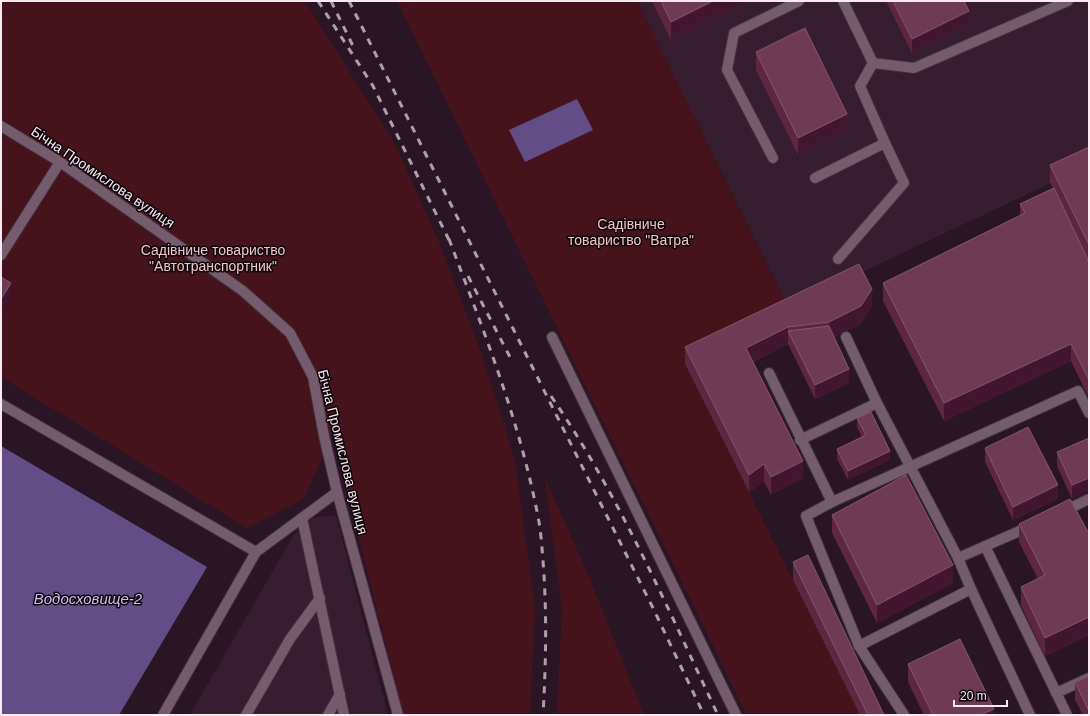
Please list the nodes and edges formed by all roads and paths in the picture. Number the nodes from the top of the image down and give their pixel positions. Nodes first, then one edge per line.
1 (799, 1) edge
2 (843, 1) edge
3 (1068, 1) edge
4 (873, 63) junction
5 (1, 126) edge
6 (885, 143) junction
7 (773, 158) dead end
8 (60, 162) junction
9 (815, 178) dead end
10 (1, 255) edge
11 (838, 259) dead end
12 (846, 336) dead end
13 (552, 337) dead end
14 (769, 373) dead end
15 (877, 403) junction
16 (1, 404) edge
17 (1089, 413) edge
18 (800, 440) junction
19 (910, 468) junction
20 (337, 492) junction
21 (1089, 499) edge
22 (832, 502) junction
23 (1054, 515) edge
24 (302, 518) junction
25 (1040, 521) edge
26 (984, 546) junction
27 (256, 552) junction
28 (958, 558) junction
29 (971, 589) junction
30 (320, 598) junction
31 (858, 646) junction
32 (1089, 678) edge
33 (1056, 693) junction
34 (340, 694) junction
35 (163, 715) edge
36 (246, 715) edge
37 (328, 715) edge
38 (344, 715) edge
39 (398, 715) edge
40 (736, 715) edge
41 (904, 715) edge
42 (1030, 715) edge
43 (1067, 715) edge

1 - 7 lane
2 - 4 lane
3 - 4 lane
4 - 6 lane
5 - 8 lane, Бічна Промислова вулиця
6 - 9 lane
6 - 11 lane
8 - 10 lane
8 - 20 lane, Бічна Промислова вулиця
12 - 15 lane
13 - 40 lane
14 - 18 lane
15 - 18 lane
15 - 19 lane
16 - 27 lane
17 - 19 lane
18 - 22 lane
19 - 22 lane
19 - 28 lane
20 - 24 lane
20 - 39 lane, Бічна Промислова вулиця
21 - 23 lane
22 - 31 lane
24 - 27 lane
24 - 30 lane
25 - 26 lane
26 - 28 lane
26 - 33 lane
27 - 35 lane
28 - 29 lane
29 - 31 lane
29 - 42 lane
30 - 34 lane
30 - 36 lane
31 - 41 lane
32 - 33 lane
33 - 43 lane
34 - 37 lane
34 - 38 lane

